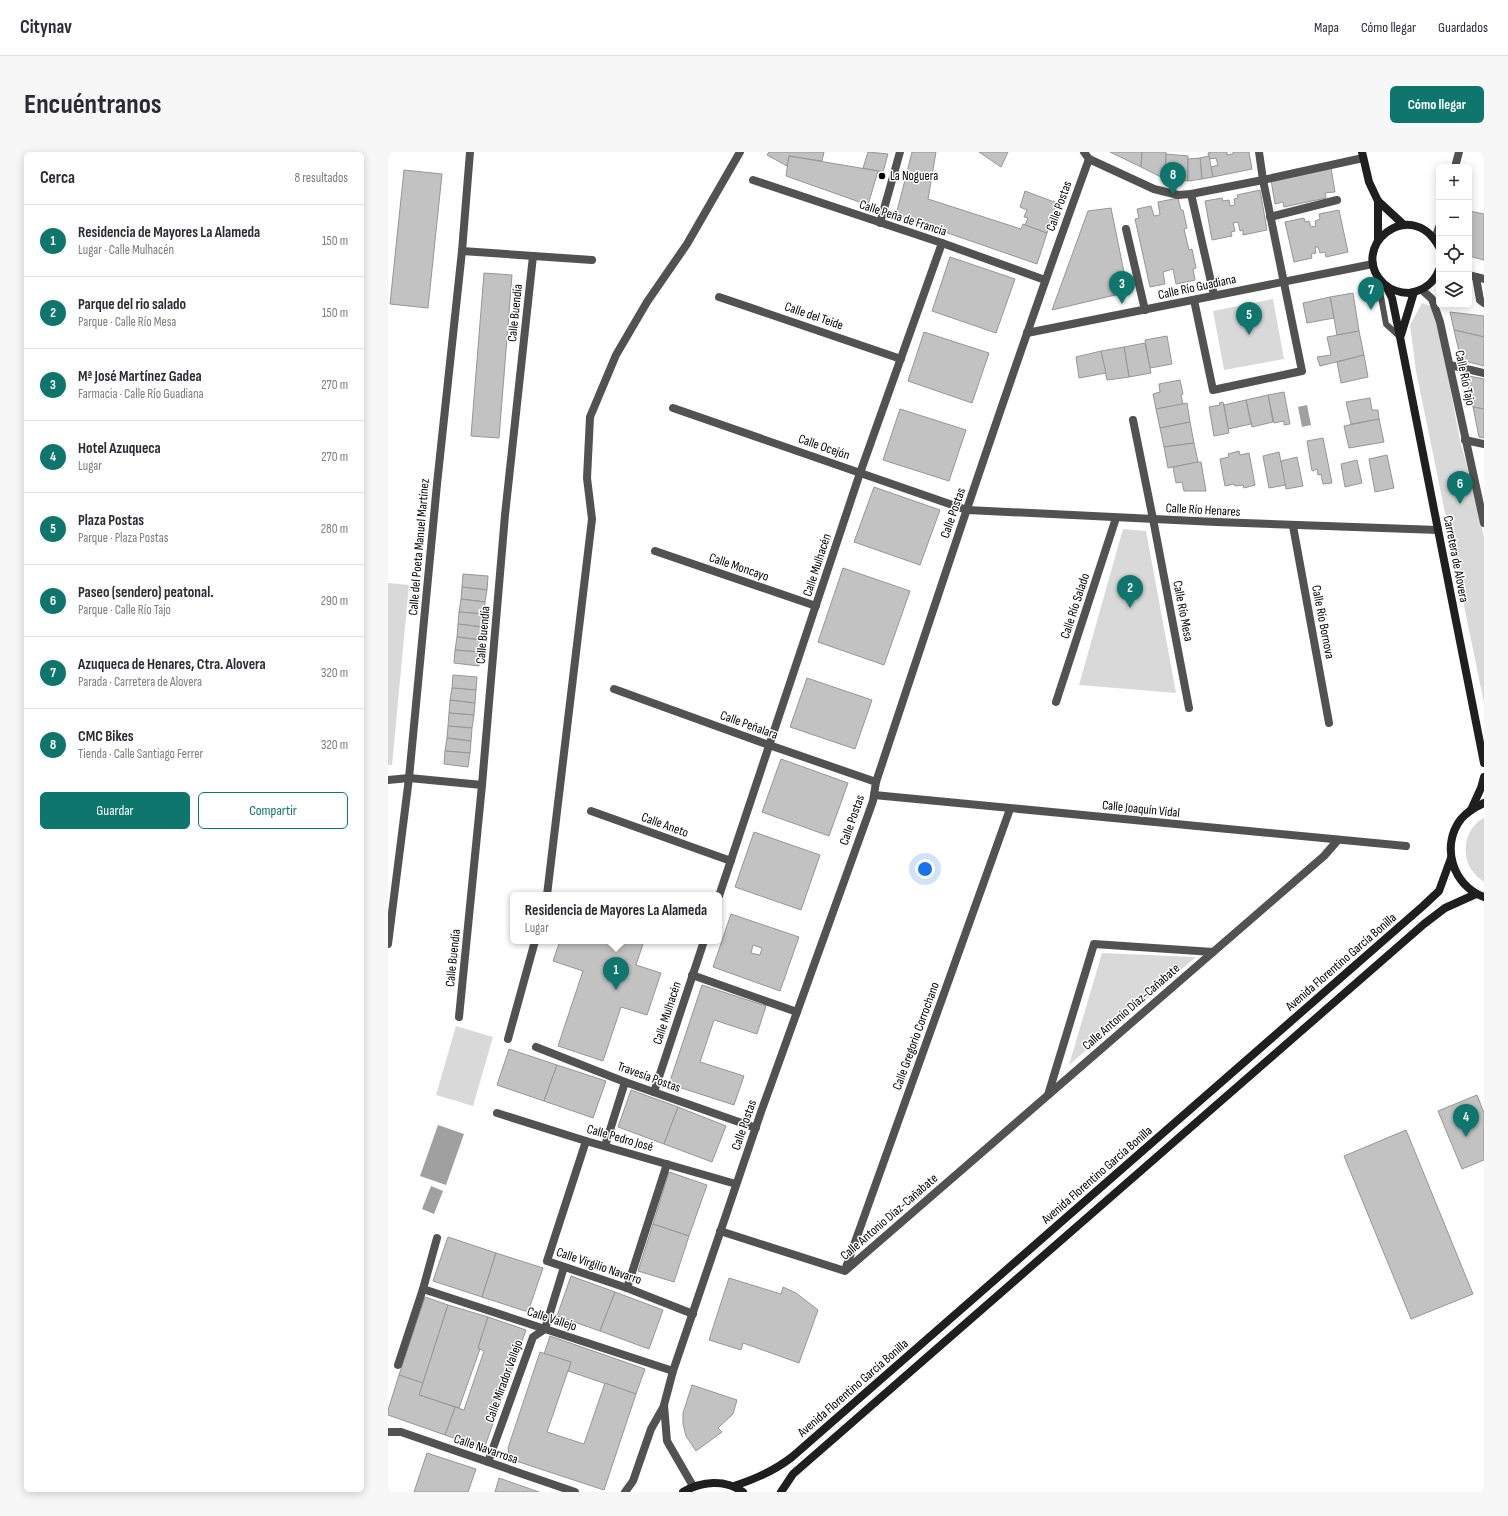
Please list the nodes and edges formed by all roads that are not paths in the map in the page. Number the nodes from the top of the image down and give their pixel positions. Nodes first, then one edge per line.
1 (470, 152) edge
2 (740, 152) edge
3 (900, 152) edge
4 (1259, 152) edge
5 (1459, 152) edge
6 (1086, 155) edge
7 (1363, 155) edge
8 (1456, 164) edge
9 (753, 180) dead end
10 (1263, 180) junction
11 (1191, 194) junction
12 (1337, 200) dead end
13 (1378, 201) junction
14 (1270, 217) junction
15 (880, 223) junction
16 (1404, 225) junction
17 (1126, 229) dead end
18 (1378, 240) junction
19 (1436, 242) edge
20 (942, 243) junction
21 (462, 251) junction
22 (533, 256) junction
23 (592, 260) dead end
24 (1373, 264) junction
25 (1377, 275) junction
26 (1476, 277) edge
27 (1436, 279) edge
28 (1045, 280) junction
29 (1284, 281) junction
30 (1386, 286) junction
31 (1418, 291) junction
32 (1214, 295) junction
33 (719, 297) dead end
34 (1194, 300) junction
35 (1484, 303) edge
36 (1145, 310) junction
37 (1027, 333) junction
38 (1400, 337) junction
39 (901, 359) junction
40 (1450, 365) junction
41 (1484, 372) edge
42 (673, 408) dead end
43 (1133, 420) dead end
44 (1465, 440) junction
45 (1484, 444) edge
46 (860, 472) junction
47 (967, 510) junction
48 (1116, 518) junction
49 (1483, 518) edge
50 (1154, 519) junction
51 (1293, 526) junction
52 (1438, 530) junction
53 (655, 551) dead end
54 (816, 606) junction
55 (614, 689) dead end
56 (1056, 702) dead end
57 (1189, 708) dead end
58 (1329, 723) dead end
59 (769, 745) junction
60 (1484, 763) edge
61 (409, 778) junction
62 (1484, 778) edge
63 (388, 780) edge
64 (876, 782) junction
65 (482, 784) junction
66 (874, 795) junction
67 (1484, 803) edge
68 (1010, 809) junction
69 (1471, 810) junction
70 (591, 811) dead end
71 (1338, 840) junction
72 (1406, 846) dead end
73 (1451, 858) junction
74 (731, 861) junction
75 (548, 892) edge
76 (720, 892) edge
77 (1480, 896) edge
78 (388, 944) edge
79 (534, 944) edge
80 (703, 944) edge
81 (1213, 952) junction
82 (692, 975) junction
83 (796, 1012) junction
84 (459, 1018) dead end
85 (508, 1039) dead end
86 (536, 1047) dead end
87 (625, 1082) junction
88 (654, 1092) junction
89 (1047, 1096) junction
90 (497, 1113) dead end
91 (756, 1128) junction
92 (586, 1141) junction
93 (605, 1146) junction
94 (667, 1164) junction
95 (736, 1184) junction
96 (720, 1231) junction
97 (437, 1238) dead end
98 (564, 1267) junction
99 (845, 1271) junction
100 (627, 1288) junction
101 (423, 1289) junction
102 (693, 1314) junction
103 (545, 1329) junction
104 (398, 1365) dead end
105 (673, 1371) junction
106 (664, 1405) junction
107 (388, 1432) edge
108 (488, 1462) junction
109 (692, 1486) junction
110 (734, 1486) junction
111 (575, 1492) edge
112 (625, 1492) edge
113 (683, 1492) edge
114 (743, 1492) edge
115 (781, 1492) edge

1 - 21 street, Calle del Poeta Manuel Martínez
2 - 75 street
3 - 15 street
4 - 10 street
5 - 8 street
6 - 11 street
6 - 28 street, Calle Postas
7 - 10 street
7 - 13 street
9 - 15 street, Calle Peña de Francia
10 - 11 street
10 - 14 street
11 - 32 street
12 - 14 street
13 - 16 street
13 - 18 street
14 - 29 street
15 - 20 street, Calle Peña de Francia
16 - 18 street
16 - 19 street
17 - 36 street
18 - 24 street
20 - 28 street, Calle Peña de Francia
20 - 39 street, Calle Mulhacén
21 - 22 street
21 - 61 street, Calle del Poeta Manuel Martínez
22 - 23 street
22 - 65 street, Calle Buendía
24 - 25 street
24 - 29 street, Calle Río Guadiana
25 - 30 street
25 - 38 lane
26 - 35 street
27 - 31 street
28 - 37 street, Calle Postas
29 - 32 street, Calle Río Guadiana
29 - 34 street
30 - 31 street
30 - 38 street, Carretera de Alovera
31 - 38 street, Carretera de Alovera
31 - 40 street, Calle Río Tajo
32 - 34 street, Calle Río Guadiana
33 - 39 street, Calle del Teide
34 - 36 street, Calle Río Guadiana
36 - 37 street, Calle Río Guadiana
37 - 47 street, Calle Postas
38 - 52 street, Carretera de Alovera
39 - 46 street, Calle Mulhacén
40 - 41 street
40 - 44 street, Calle Río Tajo
42 - 46 street, Calle Ocejón
43 - 50 street, Calle Río Mesa
44 - 45 street
44 - 49 street, Calle Río Tajo
46 - 47 street, Calle Ocejón
46 - 54 street, Calle Mulhacén
47 - 48 street, Calle Río Henares
47 - 64 street, Calle Postas
48 - 50 street, Calle Río Henares
48 - 56 street, Calle Río Salado
50 - 51 street, Calle Río Henares
50 - 57 street, Calle Río Mesa
51 - 52 street, Calle Río Henares
51 - 58 street, Calle Río Bornova
52 - 60 street, Carretera de Alovera
53 - 54 street, Calle Moncayo
54 - 59 street, Calle Mulhacén
55 - 59 street, Calle Peñalara
59 - 64 street, Calle Peñalara
59 - 74 street, Calle Mulhacén
61 - 63 street
61 - 65 street
61 - 78 street, Calle del Poeta Manuel Martínez
62 - 69 street
64 - 66 street, Calle Postas
65 - 84 street, Calle Buendía
66 - 68 street, Calle Joaquín Vidal
66 - 83 street, Calle Postas
67 - 69 street
68 - 71 street, Calle Joaquín Vidal
68 - 99 street, Calle Gregorio Corrochano
69 - 73 street
70 - 74 street, Calle Aneto
71 - 72 street, Calle Joaquín Vidal
71 - 81 street, Calle Antonio Díaz-Cañabate
73 - 77 street
73 - 110 street, Avenida Florentino García Bonilla
74 - 76 street, Calle Mulhacén
77 - 115 street, Avenida Florentino García Bonilla
79 - 85 street
80 - 82 street, Calle Mulhacén
81 - 89 street, Calle Antonio Díaz-Cañabate
81 - 89 street, Calle Antonio Díaz-Cañabate
82 - 83 street
82 - 88 street, Calle Mulhacén
83 - 91 street, Calle Postas
86 - 87 street, Travesía Postas
87 - 88 street, Travesía Postas
87 - 93 street
88 - 91 street, Travesía Postas
89 - 99 street, Calle Antonio Díaz-Cañabate
90 - 92 street, Calle Pedro José
91 - 95 street, Calle Postas
92 - 93 street, Calle Pedro José
92 - 98 street, Calle Virgilio Navarro
93 - 94 street, Calle Pedro José
94 - 95 street, Calle Pedro José
94 - 100 street
95 - 96 street, Calle Postas
96 - 99 street, Calle Antonio Díaz-Cañabate
96 - 102 street, Calle Postas
97 - 101 street
98 - 100 street, Calle Virgilio Navarro
98 - 103 street, Calle Mirador Vallejo
100 - 102 street, Calle Virgilio Navarro
101 - 103 street, Calle Vallejo
101 - 104 street
102 - 105 street, Calle Postas
103 - 105 street, Calle Vallejo
103 - 108 street, Calle Mirador Vallejo
105 - 106 street, Calle Postas
106 - 109 street, Calle Postas
106 - 112 street
107 - 108 street, Calle Navarrosa
108 - 111 street, Calle Navarrosa
109 - 110 street
109 - 113 street
110 - 114 street

